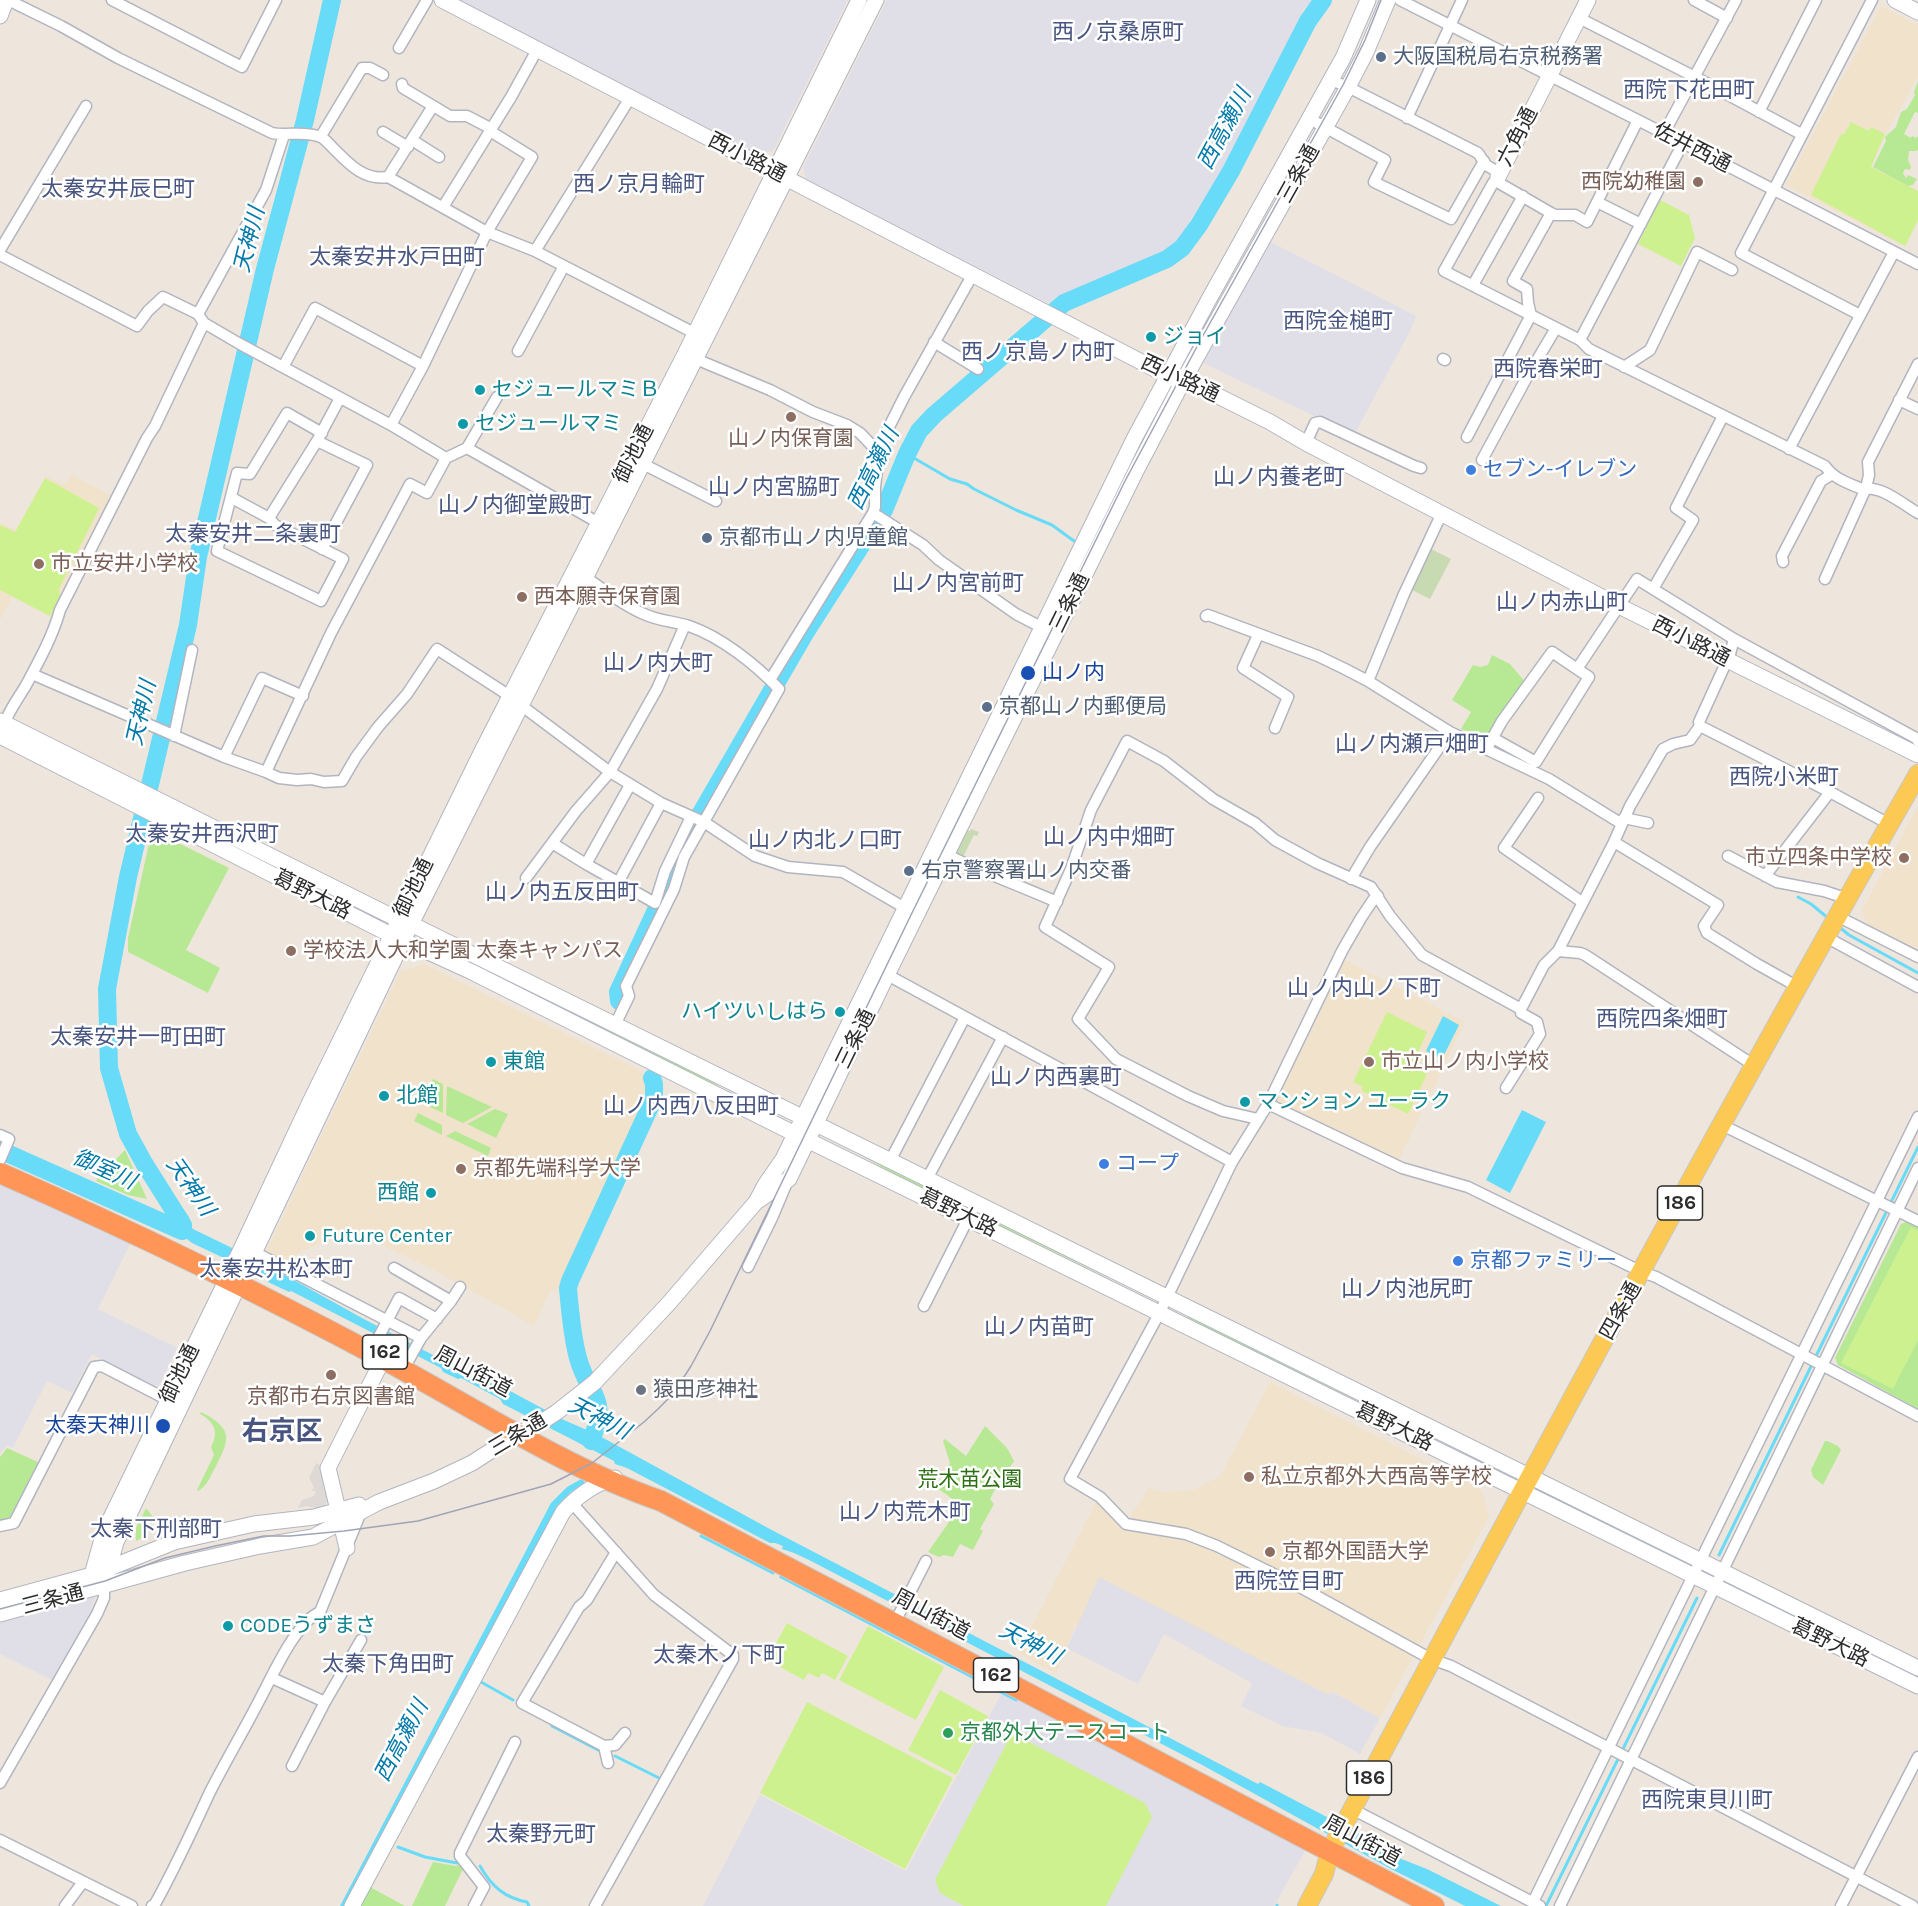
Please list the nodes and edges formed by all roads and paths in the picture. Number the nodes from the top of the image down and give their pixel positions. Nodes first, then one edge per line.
1 (7, 0) edge
2 (112, 0) edge
3 (276, 0) edge
4 (427, 0) edge
5 (442, 0) edge
6 (859, 0) edge
7 (876, 0) edge
8 (1368, 0) edge
9 (1388, 0) edge
10 (1400, 0) edge
11 (1462, 0) edge
12 (1588, 0) edge
13 (1694, 0) edge
14 (1735, 0) edge
15 (1816, 0) edge
16 (1872, 0) edge
17 (0, 16) edge
18 (1579, 18) junction
19 (1727, 18) junction
20 (1450, 25) junction
21 (399, 48) dead end
22 (537, 50) junction
23 (384, 75) dead end
24 (1550, 76) junction
25 (1695, 77) junction
26 (1331, 80) junction
27 (402, 84) dead end
28 (1348, 87) junction
29 (630, 98) junction
30 (86, 106) dead end
31 (433, 106) junction
32 (1759, 112) junction
33 (1407, 118) junction
34 (1310, 119) junction
35 (1638, 120) junction
36 (1325, 127) junction
37 (491, 130) junction
38 (383, 132) dead end
39 (1664, 133) junction
40 (288, 134) junction
41 (1801, 134) junction
42 (321, 136) junction
43 (1683, 143) junction
44 (410, 144) junction
45 (439, 157) dead end
46 (1484, 161) junction
47 (780, 175) junction
48 (388, 177) junction
49 (1498, 177) junction
50 (1773, 190) junction
51 (1523, 196) junction
52 (1597, 202) junction
53 (443, 207) junction
54 (1551, 213) junction
55 (1641, 224) junction
56 (488, 232) junction
57 (0, 250) edge
58 (535, 251) junction
59 (1894, 252) junction
60 (0, 255) edge
61 (1917, 260) edge
62 (564, 266) junction
63 (1732, 270) dead end
64 (973, 274) junction
65 (1473, 285) junction
66 (1532, 315) junction
67 (1860, 315) junction
68 (201, 319) junction
69 (1556, 328) junction
70 (699, 336) junction
71 (1580, 340) junction
72 (934, 342) junction
73 (518, 351) dead end
74 (690, 356) junction
75 (1918, 364) edge
76 (423, 366) junction
77 (283, 367) junction
78 (1624, 367) junction
79 (978, 369) dead end
80 (1168, 375) junction
81 (1182, 383) junction
82 (497, 397) dead end
83 (340, 398) junction
84 (1899, 400) junction
85 (1918, 409) edge
86 (1723, 416) junction
87 (391, 425) junction
88 (319, 437) junction
89 (1467, 438) dead end
90 (1306, 443) junction
91 (467, 448) junction
92 (1789, 448) junction
93 (879, 453) junction
94 (446, 458) junction
95 (637, 460) junction
96 (1482, 460) dead end
97 (1420, 468) dead end
98 (1831, 475) junction
99 (1866, 488) junction
100 (231, 498) junction
101 (716, 501) dead end
102 (1918, 513) edge
103 (877, 515) junction
104 (1441, 515) junction
105 (269, 518) junction
106 (604, 526) junction
107 (322, 549) junction
108 (1783, 562) dead end
109 (580, 573) junction
110 (1825, 579) dead end
111 (1653, 589) junction
112 (1618, 606) junction
113 (1206, 616) dead end
114 (685, 625) junction
115 (1043, 628) junction
116 (1258, 635) junction
117 (1734, 639) junction
118 (192, 650) dead end
119 (1727, 660) junction
120 (1577, 669) junction
121 (32, 674) junction
122 (1368, 681) junction
123 (773, 683) junction
124 (303, 696) junction
125 (515, 702) junction
126 (1700, 726) junction
127 (1275, 728) dead end
128 (1, 729) edge
129 (1450, 732) junction
130 (172, 735) junction
131 (1918, 741) edge
132 (1490, 743) junction
133 (1918, 755) edge
134 (224, 757) junction
135 (266, 772) junction
136 (610, 772) junction
137 (1918, 774) edge
138 (630, 785) junction
139 (1830, 792) junction
140 (1538, 798) dead end
141 (661, 802) junction
142 (692, 817) junction
143 (1623, 821) junction
144 (704, 822) junction
145 (1648, 823) dead end
146 (1889, 824) junction
147 (1614, 842) junction
148 (552, 843) junction
149 (941, 852) junction
150 (1728, 856) dead end
151 (586, 864) junction
152 (1765, 876) junction
153 (526, 878) dead end
154 (1351, 879) junction
155 (618, 883) junction
156 (1378, 896) junction
157 (1848, 899) junction
158 (1057, 902) junction
159 (1582, 902) junction
160 (905, 908) junction
161 (405, 922) junction
162 (1832, 925) junction
163 (397, 938) junction
164 (1558, 951) junction
165 (1918, 957) edge
166 (882, 972) junction
167 (1798, 987) junction
168 (1918, 987) edge
169 (1521, 1009) junction
170 (965, 1017) junction
171 (615, 1025) junction
172 (1003, 1037) junction
173 (1755, 1065) junction
174 (1506, 1088) dead end
175 (1268, 1104) junction
176 (1918, 1117) edge
177 (1258, 1119) junction
178 (809, 1121) junction
179 (1722, 1125) junction
180 (5, 1137) edge
181 (802, 1137) junction
182 (0, 1160) edge
183 (890, 1161) junction
184 (1232, 1162) junction
185 (0, 1167) edge
186 (1918, 1168) edge
187 (0, 1173) edge
188 (789, 1179) junction
189 (927, 1179) junction
190 (1877, 1201) junction
191 (756, 1202) junction
192 (976, 1203) junction
193 (1898, 1211) junction
194 (969, 1218) junction
195 (1918, 1221) edge
196 (249, 1251) junction
197 (748, 1267) dead end
198 (394, 1268) dead end
199 (1117, 1272) junction
200 (1642, 1272) junction
201 (235, 1276) junction
202 (459, 1287) dead end
203 (1109, 1287) junction
204 (1167, 1298) junction
205 (451, 1301) junction
206 (924, 1306) dead end
207 (1160, 1312) junction
208 (436, 1319) junction
209 (386, 1322) junction
210 (420, 1339) junction
211 (378, 1349) junction
212 (1802, 1354) junction
213 (408, 1362) junction
214 (1822, 1365) junction
215 (168, 1400) junction
216 (1918, 1416) edge
217 (527, 1429) junction
218 (602, 1477) junction
219 (1526, 1484) junction
220 (379, 1502) junction
221 (574, 1505) junction
222 (361, 1512) junction
223 (339, 1517) junction
224 (1627, 1524) junction
225 (0, 1526) edge
226 (302, 1539) junction
227 (1620, 1539) junction
228 (347, 1548) junction
229 (616, 1552) junction
230 (926, 1561) dead end
231 (1711, 1566) junction
232 (108, 1569) junction
233 (92, 1575) junction
234 (1704, 1581) junction
235 (104, 1586) junction
236 (0, 1600) edge
237 (0, 1614) edge
238 (896, 1620) junction
239 (1804, 1621) junction
240 (361, 1640) dead end
241 (1875, 1647) junction
242 (1431, 1659) junction
243 (1868, 1661) junction
244 (1918, 1668) edge
245 (272, 1678) junction
246 (1918, 1686) edge
247 (325, 1702) junction
248 (625, 1733) dead end
249 (515, 1742) dead end
250 (604, 1746) junction
251 (1609, 1748) junction
252 (1918, 1757) edge
253 (1631, 1759) junction
254 (608, 1763) dead end
255 (292, 1766) dead end
256 (0, 1783) edge
257 (1349, 1816) junction
258 (0, 1840) edge
259 (1333, 1847) junction
260 (1856, 1876) junction
261 (83, 1882) junction
262 (1537, 1904) edge
263 (65, 1906) edge
264 (132, 1906) edge
265 (152, 1906) edge
266 (352, 1906) edge
267 (474, 1906) edge
268 (595, 1906) edge
269 (1293, 1906) edge
270 (1307, 1906) edge
271 (1434, 1906) edge
272 (1560, 1906) edge
273 (1841, 1906) edge
274 (1913, 1906) edge

1 - 17 street
1 - 40 street
2 - 3 street
4 - 21 street
5 - 22 street, 西小路通
6 - 47 street, 御池通
7 - 47 street, 御池通
8 - 26 street, 三条通
9 - 28 street, 三条通
10 - 20 street, 佐井西通
11 - 20 street
12 - 18 street, 六角通
13 - 19 street
14 - 19 street
15 - 32 street
16 - 41 street
18 - 24 street, 六角通
18 - 25 street
19 - 25 street
20 - 24 street, 佐井西通
20 - 33 street
22 - 29 street, 西小路通
22 - 37 street
23 - 42 street
24 - 35 street, 佐井西通
24 - 49 street, 六角通
25 - 32 street
25 - 39 street
26 - 28 street
26 - 34 street, 三条通
27 - 31 street
28 - 33 street
28 - 36 street, 三条通
29 - 47 street, 西小路通
29 - 58 street
30 - 57 street
31 - 37 street
31 - 44 street
32 - 41 street
33 - 46 street
34 - 36 street
34 - 80 street, 三条通
35 - 39 street, 佐井西通
35 - 52 street
36 - 46 street
36 - 81 street, 三条通
37 - 53 street
37 - 56 street
38 - 44 street
39 - 43 street, 佐井西通
40 - 42 street
40 - 68 street
41 - 50 street
42 - 48 street
43 - 50 street, 佐井西通
43 - 55 street
44 - 45 street
44 - 48 street
46 - 49 street
47 - 64 street, 西小路通
47 - 70 street, 御池通
48 - 53 street
49 - 51 street
49 - 65 street, 六角通
50 - 59 street, 佐井西通
50 - 67 street
51 - 54 street
51 - 65 street
52 - 54 street
52 - 55 street
53 - 56 street
54 - 66 street
55 - 71 street
56 - 58 street
56 - 76 street
58 - 62 street
59 - 61 street, 佐井西通
59 - 67 street
60 - 68 street
62 - 70 street
62 - 73 street
63 - 78 street
64 - 72 street
64 - 80 street, 西小路通
65 - 66 street
66 - 69 street
66 - 89 street
67 - 92 street
68 - 77 street
68 - 121 street
69 - 71 street
69 - 96 street
70 - 74 street, 御池通
71 - 78 street
72 - 79 street
72 - 93 street
74 - 93 street
74 - 95 street, 御池通
75 - 84 street
76 - 77 street
76 - 87 street
77 - 83 street
78 - 86 street
80 - 81 street, 西小路通
80 - 115 street, 三条通
81 - 90 street, 西小路通
81 - 149 street, 三条通
82 - 91 street
83 - 87 street
83 - 88 street
84 - 85 street
84 - 99 street
86 - 92 street
86 - 111 street
87 - 94 street
88 - 100 street
88 - 105 street
88 - 107 street
90 - 97 street
90 - 104 street, 西小路通
91 - 94 street
91 - 106 street
92 - 98 street
93 - 103 street
94 - 124 street
95 - 101 street
95 - 106 street, 御池通
98 - 99 street
98 - 108 street
99 - 102 street
99 - 110 street
100 - 105 street
100 - 107 street
103 - 115 street
103 - 123 street
104 - 112 street, 西小路通
104 - 122 street
105 - 107 street
106 - 109 street, 御池通
109 - 114 street
109 - 125 street, 御池通
111 - 112 street
111 - 117 street
112 - 119 street, 西小路通
112 - 120 street
113 - 116 street
114 - 123 street
114 - 136 street
115 - 149 street, 三条通
116 - 122 street
116 - 127 street
117 - 119 street
117 - 131 street
118 - 130 street
119 - 126 street
119 - 133 street, 西小路通
120 - 132 street
120 - 132 street
121 - 128 street
121 - 130 street
122 - 129 street
123 - 144 street
124 - 134 street
124 - 135 street
125 - 135 street
125 - 136 street
125 - 161 street, 御池通
126 - 139 street
126 - 143 street
128 - 161 street, 葛野大路
128 - 163 street, 葛野大路
129 - 132 street
129 - 154 street
130 - 134 street
132 - 143 street
134 - 135 street
136 - 138 street
136 - 148 street
137 - 146 main road, 四条通 / 186
138 - 141 street
138 - 151 street
139 - 146 street
139 - 152 street
140 - 159 street
141 - 142 street
141 - 155 street
142 - 144 street
142 - 155 street
143 - 145 street
143 - 147 street
144 - 160 street
144 - 171 street
146 - 157 main road, 四条通 / 186
147 - 159 street
147 - 167 street
148 - 151 street
148 - 153 street
149 - 158 street
149 - 160 street, 三条通
149 - 166 street, 三条通
150 - 152 street
151 - 155 street
152 - 157 street
154 - 156 street
154 - 158 street
156 - 169 street
156 - 175 street
157 - 162 main road, 四条通 / 186
158 - 177 street
159 - 164 street
160 - 166 street, 三条通
161 - 163 street, 御池通
161 - 171 street, 葛野大路
162 - 165 street
162 - 167 main road, 四条通 / 186
162 - 168 street
163 - 181 street, 葛野大路
163 - 196 street, 御池通
164 - 169 street
164 - 173 street
166 - 170 street
166 - 178 street, 三条通
167 - 173 main road, 四条通 / 186
169 - 174 street
170 - 172 street
170 - 183 street
171 - 178 street, 葛野大路
172 - 184 street
172 - 189 street
173 - 179 main road, 四条通 / 186
175 - 177 street
175 - 200 street
176 - 190 street
177 - 184 street
178 - 181 street, 三条通
178 - 183 street, 葛野大路
179 - 190 street
179 - 200 main road, 四条通 / 186
180 - 182 street
181 - 188 street, 三条通
181 - 191 street, 三条通
181 - 194 street, 葛野大路
183 - 189 street, 葛野大路
184 - 204 street
185 - 201 highway, 周山街道 / 162
186 - 193 street
187 - 201 highway, 周山街道 / 162
188 - 191 street, 三条通
188 - 197 street
189 - 192 street, 葛野大路
190 - 193 street
190 - 212 street
191 - 217 street, 三条通
192 - 194 street
192 - 199 street, 葛野大路
193 - 195 street
193 - 214 street
194 - 203 street, 葛野大路
194 - 206 street
196 - 201 street, 御池通
196 - 209 street
198 - 205 street
199 - 203 street
199 - 204 street, 葛野大路
200 - 212 street
200 - 219 main road, 四条通 / 186
201 - 211 highway, 周山街道 / 162
201 - 215 street, 御池通
201 - 232 street, 御池通
202 - 205 street
203 - 207 street, 葛野大路
204 - 207 street
204 - 219 street, 葛野大路
205 - 208 street
207 - 219 street, 葛野大路
207 - 242 street
208 - 209 street
208 - 210 street
209 - 210 street
209 - 211 street
210 - 213 street
211 - 213 highway, 周山街道 / 162
211 - 217 highway, 周山街道 / 162
211 - 223 street
212 - 214 street
212 - 231 street
213 - 217 highway, 周山街道 / 162
214 - 216 street
214 - 231 street
215 - 225 street
215 - 233 street, 御池通
217 - 218 highway, 周山街道 / 162
217 - 220 street, 三条通
218 - 221 street
218 - 238 highway, 周山街道 / 162
219 - 224 street, 葛野大路
219 - 227 street, 葛野大路
219 - 242 main road, 四条通 / 186
220 - 222 street, 三条通
220 - 223 street, 三条通
221 - 229 street
221 - 266 street
222 - 223 street, 三条通
222 - 228 street
223 - 226 street, 三条通
223 - 228 street
223 - 232 street, 三条通
224 - 227 street
224 - 231 street, 葛野大路
226 - 228 street
226 - 235 street, 三条通
227 - 234 street, 葛野大路
228 - 245 street
229 - 250 street
229 - 268 street
230 - 238 street
231 - 234 street
231 - 234 street
231 - 239 street, 葛野大路
232 - 233 street, 三条通
232 - 235 street, 御池通
233 - 235 street
233 - 236 street, 三条通
234 - 239 street, 葛野大路
234 - 251 street
234 - 253 street
235 - 237 street, 三条通
235 - 256 street
238 - 259 highway, 周山街道 / 162
239 - 241 street, 葛野大路
239 - 243 street, 葛野大路
240 - 247 street
241 - 243 street
241 - 244 street, 葛野大路
242 - 251 street
242 - 257 main road, 四条通 / 186
243 - 246 street, 葛野大路
245 - 247 street
245 - 265 street
247 - 255 street
248 - 250 street
249 - 267 street
250 - 254 street
251 - 253 street
251 - 262 street
252 - 260 street
253 - 260 street
253 - 272 street
257 - 259 main road, 四条通 / 186
257 - 262 street
258 - 261 street
259 - 269 main road, 四条通 / 186
259 - 270 main road, 四条通 / 186
259 - 271 highway, 周山街道 / 162
260 - 273 street
260 - 274 street
261 - 263 street
261 - 264 street

